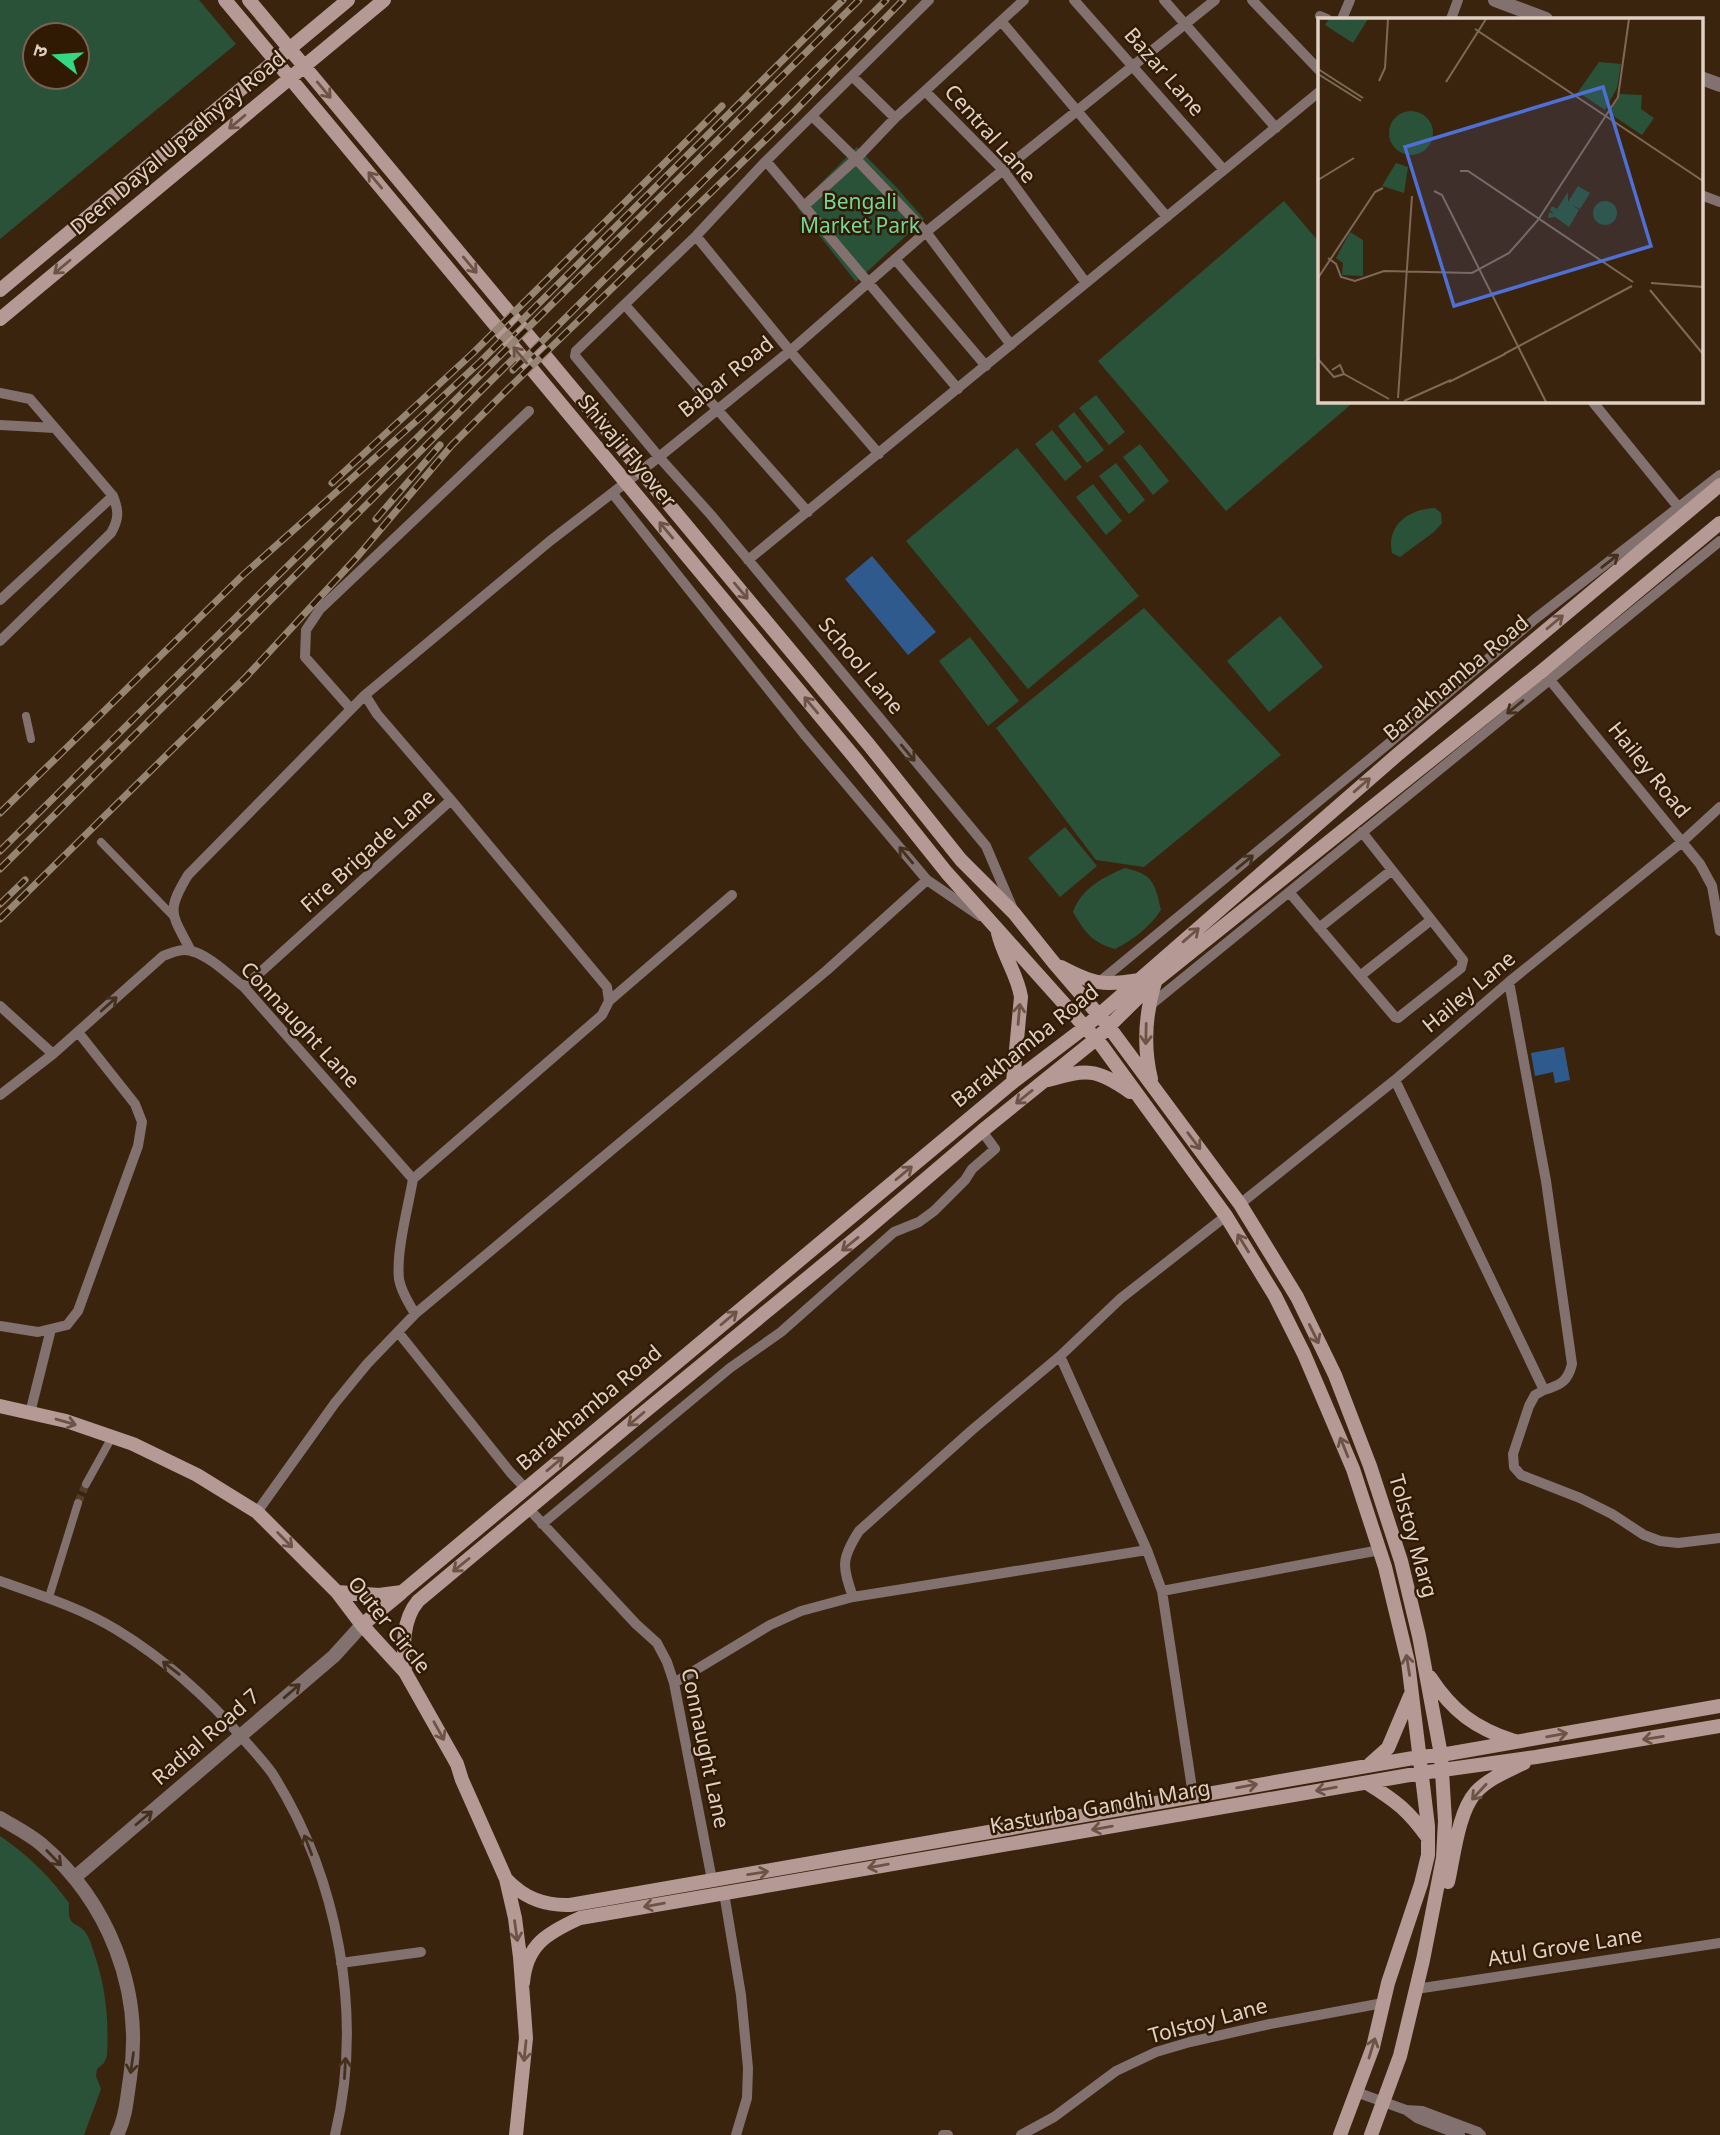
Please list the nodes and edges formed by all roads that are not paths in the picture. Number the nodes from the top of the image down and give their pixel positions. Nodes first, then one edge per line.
1 (225, 0) edge
2 (250, 0) edge
3 (348, 0) edge
4 (384, 0) edge
5 (929, 0) edge
6 (1024, 0) edge
7 (1074, 0) edge
8 (1164, 0) edge
9 (1215, 0) edge
10 (1252, 0) edge
11 (1350, 0) edge
12 (1458, 0) edge
13 (1495, 0) edge
14 (1342, 18) edge
15 (1451, 18) edge
16 (1543, 18) edge
17 (1001, 21) junction
18 (1185, 24) junction
19 (1133, 66) junction
20 (1318, 69) edge
21 (852, 76) junction
22 (1702, 78) edge
23 (1720, 85) edge
24 (925, 91) junction
25 (1318, 93) edge
26 (1077, 111) junction
27 (812, 116) junction
28 (895, 118) junction
29 (1276, 128) junction
30 (856, 159) junction
31 (766, 161) junction
32 (1003, 170) junction
33 (1224, 170) junction
34 (1702, 195) edge
35 (1720, 202) edge
36 (804, 206) junction
37 (1167, 217) junction
38 (926, 232) junction
39 (696, 236) junction
40 (895, 259) junction
41 (868, 281) junction
42 (1086, 283) junction
43 (0, 290) edge
44 (625, 305) junction
45 (0, 319) edge
46 (1011, 345) junction
47 (790, 351) junction
48 (986, 366) junction
49 (958, 389) junction
50 (0, 393) edge
51 (1593, 402) edge
52 (717, 410) junction
53 (529, 411) dead end
54 (0, 425) edge
55 (55, 428) junction
56 (878, 454) junction
57 (659, 457) junction
58 (1720, 475) edge
59 (1720, 485) edge
60 (613, 494) junction
61 (113, 496) junction
62 (1679, 509) junction
63 (808, 512) junction
64 (1720, 523) edge
65 (1720, 541) edge
66 (747, 560) junction
67 (0, 600) edge
68 (0, 641) edge
69 (1516, 645) junction
70 (1546, 675) junction
71 (365, 695) junction
72 (351, 709) junction
73 (26, 716) dead end
74 (30, 739) dead end
75 (451, 800) junction
76 (1720, 807) edge
77 (1362, 832) junction
78 (101, 842) dead end
79 (1682, 842) junction
80 (1392, 870) junction
81 (927, 880) junction
82 (1289, 892) junction
83 (732, 895) dead end
84 (1014, 913) junction
85 (172, 915) junction
86 (1431, 920) junction
87 (997, 928) junction
88 (1319, 928) junction
89 (1720, 931) edge
90 (191, 951) junction
91 (1054, 963) junction
92 (1360, 976) junction
93 (1139, 980) junction
94 (1155, 981) junction
95 (1509, 982) junction
96 (1098, 983) junction
97 (244, 987) junction
98 (609, 1001) junction
99 (0, 1006) edge
100 (1148, 1007) junction
101 (1103, 1021) junction
102 (1084, 1028) junction
103 (78, 1032) junction
104 (1096, 1039) junction
105 (53, 1054) junction
106 (1395, 1080) junction
107 (1044, 1081) junction
108 (1013, 1082) junction
109 (1153, 1087) junction
110 (0, 1095) edge
111 (1140, 1099) junction
112 (982, 1131) junction
113 (413, 1179) junction
114 (1240, 1204) junction
115 (1226, 1216) junction
116 (415, 1314) junction
117 (0, 1325) edge
118 (51, 1329) junction
119 (398, 1332) junction
120 (1060, 1356) junction
121 (671, 1390) junction
122 (1544, 1390) junction
123 (0, 1406) edge
124 (685, 1406) junction
125 (30, 1413) junction
126 (112, 1437) junction
127 (86, 1484) tunnel mouth
128 (526, 1489) junction
129 (78, 1503) tunnel mouth
130 (529, 1509) junction
131 (257, 1512) junction
132 (542, 1524) junction
133 (1720, 1538) edge
134 (1147, 1550) junction
135 (1380, 1550) junction
136 (0, 1581) edge
137 (1162, 1591) junction
138 (337, 1592) junction
139 (402, 1592) junction
140 (49, 1597) junction
141 (853, 1597) junction
142 (362, 1625) junction
143 (1425, 1670) junction
144 (405, 1672) junction
145 (674, 1683) junction
146 (1412, 1693) junction
147 (1720, 1706) edge
148 (1720, 1726) edge
149 (240, 1736) junction
150 (1517, 1742) junction
151 (1441, 1755) junction
152 (1419, 1757) junction
153 (1536, 1757) junction
154 (1369, 1765) junction
155 (1442, 1771) junction
156 (1421, 1773) junction
157 (1367, 1783) junction
158 (1193, 1795) junction
159 (0, 1818) edge
160 (1428, 1839) junction
161 (74, 1878) junction
162 (506, 1879) junction
163 (712, 1880) junction
164 (724, 1893) junction
165 (1720, 1943) edge
166 (421, 1952) dead end
167 (1423, 1960) junction
168 (341, 1963) junction
169 (523, 1983) junction
170 (1416, 1989) junction
171 (1383, 2003) junction
172 (1356, 2092) junction
173 (1384, 2101) junction
174 (1405, 2110) junction
175 (122, 2134) edge
176 (335, 2135) edge
177 (516, 2135) edge
178 (737, 2135) edge
179 (1021, 2135) edge
180 (1340, 2135) edge
181 (1371, 2135) edge
182 (1460, 2135) edge
183 (1481, 2135) edge

87 -> 1 main road, Shivaji Flyover
2 -> 84 main road, Shivaji Flyover
3 - 43 main road, Deen Dayal Upadhyay Road
4 -> 45 main road, Deen Dayal Upadhyay Road
5 - 21 street
6 - 17 street
7 - 19 street, Bazar Lane
8 - 18 street
9 - 18 street, Babar Road
10 - 20 street
11 - 14 street
12 - 15 street
13 - 16 street
17 - 24 street
17 - 26 street
18 - 19 street, Babar Road
18 - 29 street
19 - 26 street, Babar Road
19 - 33 street, Bazar Lane
21 - 27 street
21 - 28 street
22 - 23 street
24 - 28 street, Central Lane
24 - 32 street, Central Lane
25 - 29 street
26 - 32 street, Babar Road
26 - 37 street
27 - 30 street
27 - 31 street
28 - 30 street, Central Lane
29 - 33 street
30 - 36 street, Central Lane
30 - 38 street
31 - 36 street
31 - 39 street
32 - 38 street, Babar Road
32 - 42 street, Central Lane
33 - 37 street
34 - 35 street
36 - 41 street
37 - 42 street
38 - 40 street, Babar Road
38 - 46 street
39 - 44 street
39 - 47 street
40 - 41 street, Babar Road
40 - 48 street
41 - 47 street, Babar Road
41 - 49 street
42 - 46 street
44 - 52 street
44 - 57 street, School Lane
46 - 48 street
47 - 52 street, Babar Road
47 - 56 street
48 - 49 street
49 - 56 street
50 - 55 street
51 - 62 street
52 - 57 street, Babar Road
52 - 63 street
53 - 72 street
54 - 55 street
55 - 61 street
56 - 63 street
57 - 60 street, Babar Road
57 - 66 street, School Lane
58 - 62 street
69 -> 59 main road, Barakhamba Road
60 - 71 street, Babar Road
81 -> 60 street
61 - 67 street
61 - 68 street
69 -> 62 street
63 - 66 street
64 - 70 main road, Barakhamba Road
65 - 70 street
66 -> 84 street, School Lane
93 -> 69 main road, Barakhamba Road
96 -> 69 street
70 -> 77 street
70 - 79 street, Hailey Road
70 - 94 main road, Barakhamba Road
71 - 72 street, Babar Road
71 - 75 street
72 - 85 street, Babar Road
73 - 74 street
75 - 97 street, Fire Brigade Lane
75 - 98 street, Fire Brigade Lane
76 - 79 street, Hailey Lane
77 - 80 street
77 - 82 street
78 - 85 street
79 - 89 street, Hailey Road
79 - 95 street, Hailey Lane
80 - 86 street
80 - 88 street
81 - 87 street
81 - 116 street
82 - 88 street
82 - 100 street
83 - 98 street
84 - 91 main road, Shivaji Flyover
85 - 90 street
86 - 92 street
86 - 92 street
87 - 102 main road, Shivaji Flyover
108 -> 87 main road
88 - 92 street
90 - 97 street, Connaught Lane
103 -> 90 street
91 - 96 main road
91 - 101 main road, Tolstoy Marg
93 - 96 main road
93 - 101 main road, Barakhamba Road
94 - 100 main road
94 - 101 main road, Barakhamba Road
95 - 106 street, Hailey Lane
95 - 122 street
97 - 113 street, Connaught Lane
98 - 113 street
99 - 105 street
100 -> 109 main road
101 - 102 main road, Barakhamba Road
101 - 104 main road, Barakhamba Road
101 - 109 main road, Tolstoy Marg
102 - 104 main road, Tolstoy Marg
102 - 108 main road, Barakhamba Road
103 - 105 street
103 - 118 street
104 - 107 main road, Barakhamba Road
104 - 111 main road, Tolstoy Marg
105 - 110 street
106 - 114 street, Hailey Lane
106 - 122 street
107 - 111 main road
107 -> 112 main road, Barakhamba Road
128 -> 108 main road, Barakhamba Road
109 -> 114 main road, Tolstoy Marg
111 - 115 main road, Tolstoy Marg
112 -> 121 main road, Barakhamba Road
112 - 124 street
113 - 116 street
114 -> 143 main road, Tolstoy Marg
115 - 120 street
135 -> 115 main road, Tolstoy Marg
116 - 119 street
117 - 118 street
118 - 125 street
119 - 128 street
119 - 131 street
120 - 134 street
120 - 141 street
121 - 124 street
121 -> 130 main road, Barakhamba Road
122 - 133 street
123 - 125 main road, Outer Circle
124 - 132 street
125 -> 126 main road, Outer Circle
126 - 127 street
126 - 131 main road, Outer Circle
128 - 139 main road, Barakhamba Road
129 - 140 street
130 - 132 street, Connaught Lane
130 -> 144 main road, Barakhamba Road
131 -> 138 main road, Outer Circle
132 - 145 street, Connaught Lane
134 - 137 street
134 - 141 street
135 - 137 street
146 -> 135 main road, Tolstoy Marg
136 - 140 street
137 - 158 street
138 - 139 main road
138 - 142 main road, Outer Circle
139 - 142 main road, Barakhamba Road
149 -> 140 street
141 - 145 street
142 - 144 main road, Outer Circle
149 -> 142 street, Radial Road 7
143 - 150 main road
143 - 151 main road, Tolstoy Marg
144 -> 162 main road, Outer Circle
145 - 163 street, Connaught Lane
146 - 152 main road, Tolstoy Marg
146 - 154 main road
150 -> 147 main road, Kasturba Gandhi Marg
148 -> 153 main road, Kasturba Gandhi Marg
161 -> 149 street, Radial Road 7
168 -> 149 street
150 - 151 main road, Kasturba Gandhi Marg
151 - 152 main road, Kasturba Gandhi Marg
151 - 155 main road, Tolstoy Marg
152 - 154 main road, Kasturba Gandhi Marg
152 - 156 main road, Tolstoy Marg
153 - 155 main road, Kasturba Gandhi Marg
153 -> 167 main road
158 -> 154 main road, Kasturba Gandhi Marg
155 - 156 main road, Kasturba Gandhi Marg
155 - 167 main road, Tolstoy Marg
156 - 157 main road, Kasturba Gandhi Marg
156 - 160 main road, Tolstoy Marg
157 - 160 main road
157 -> 164 main road, Kasturba Gandhi Marg
163 -> 158 main road, Kasturba Gandhi Marg
159 -> 161 street
160 - 171 main road, Tolstoy Marg
161 -> 175 street
162 - 163 main road, Kasturba Gandhi Marg
162 -> 169 main road, Outer Circle
164 -> 169 main road, Kasturba Gandhi Marg
164 - 178 street
165 - 170 street, Atul Grove Lane
166 - 168 street
167 - 170 main road, Tolstoy Marg
176 -> 168 street
169 -> 177 main road, Outer Circle
170 - 173 main road, Tolstoy Marg
172 -> 171 main road, Tolstoy Marg
171 - 179 street, Tolstoy Lane
172 - 173 street
172 - 180 main road, Tolstoy Marg
173 - 174 street
173 - 181 main road, Tolstoy Marg
174 - 182 street
174 - 183 street

